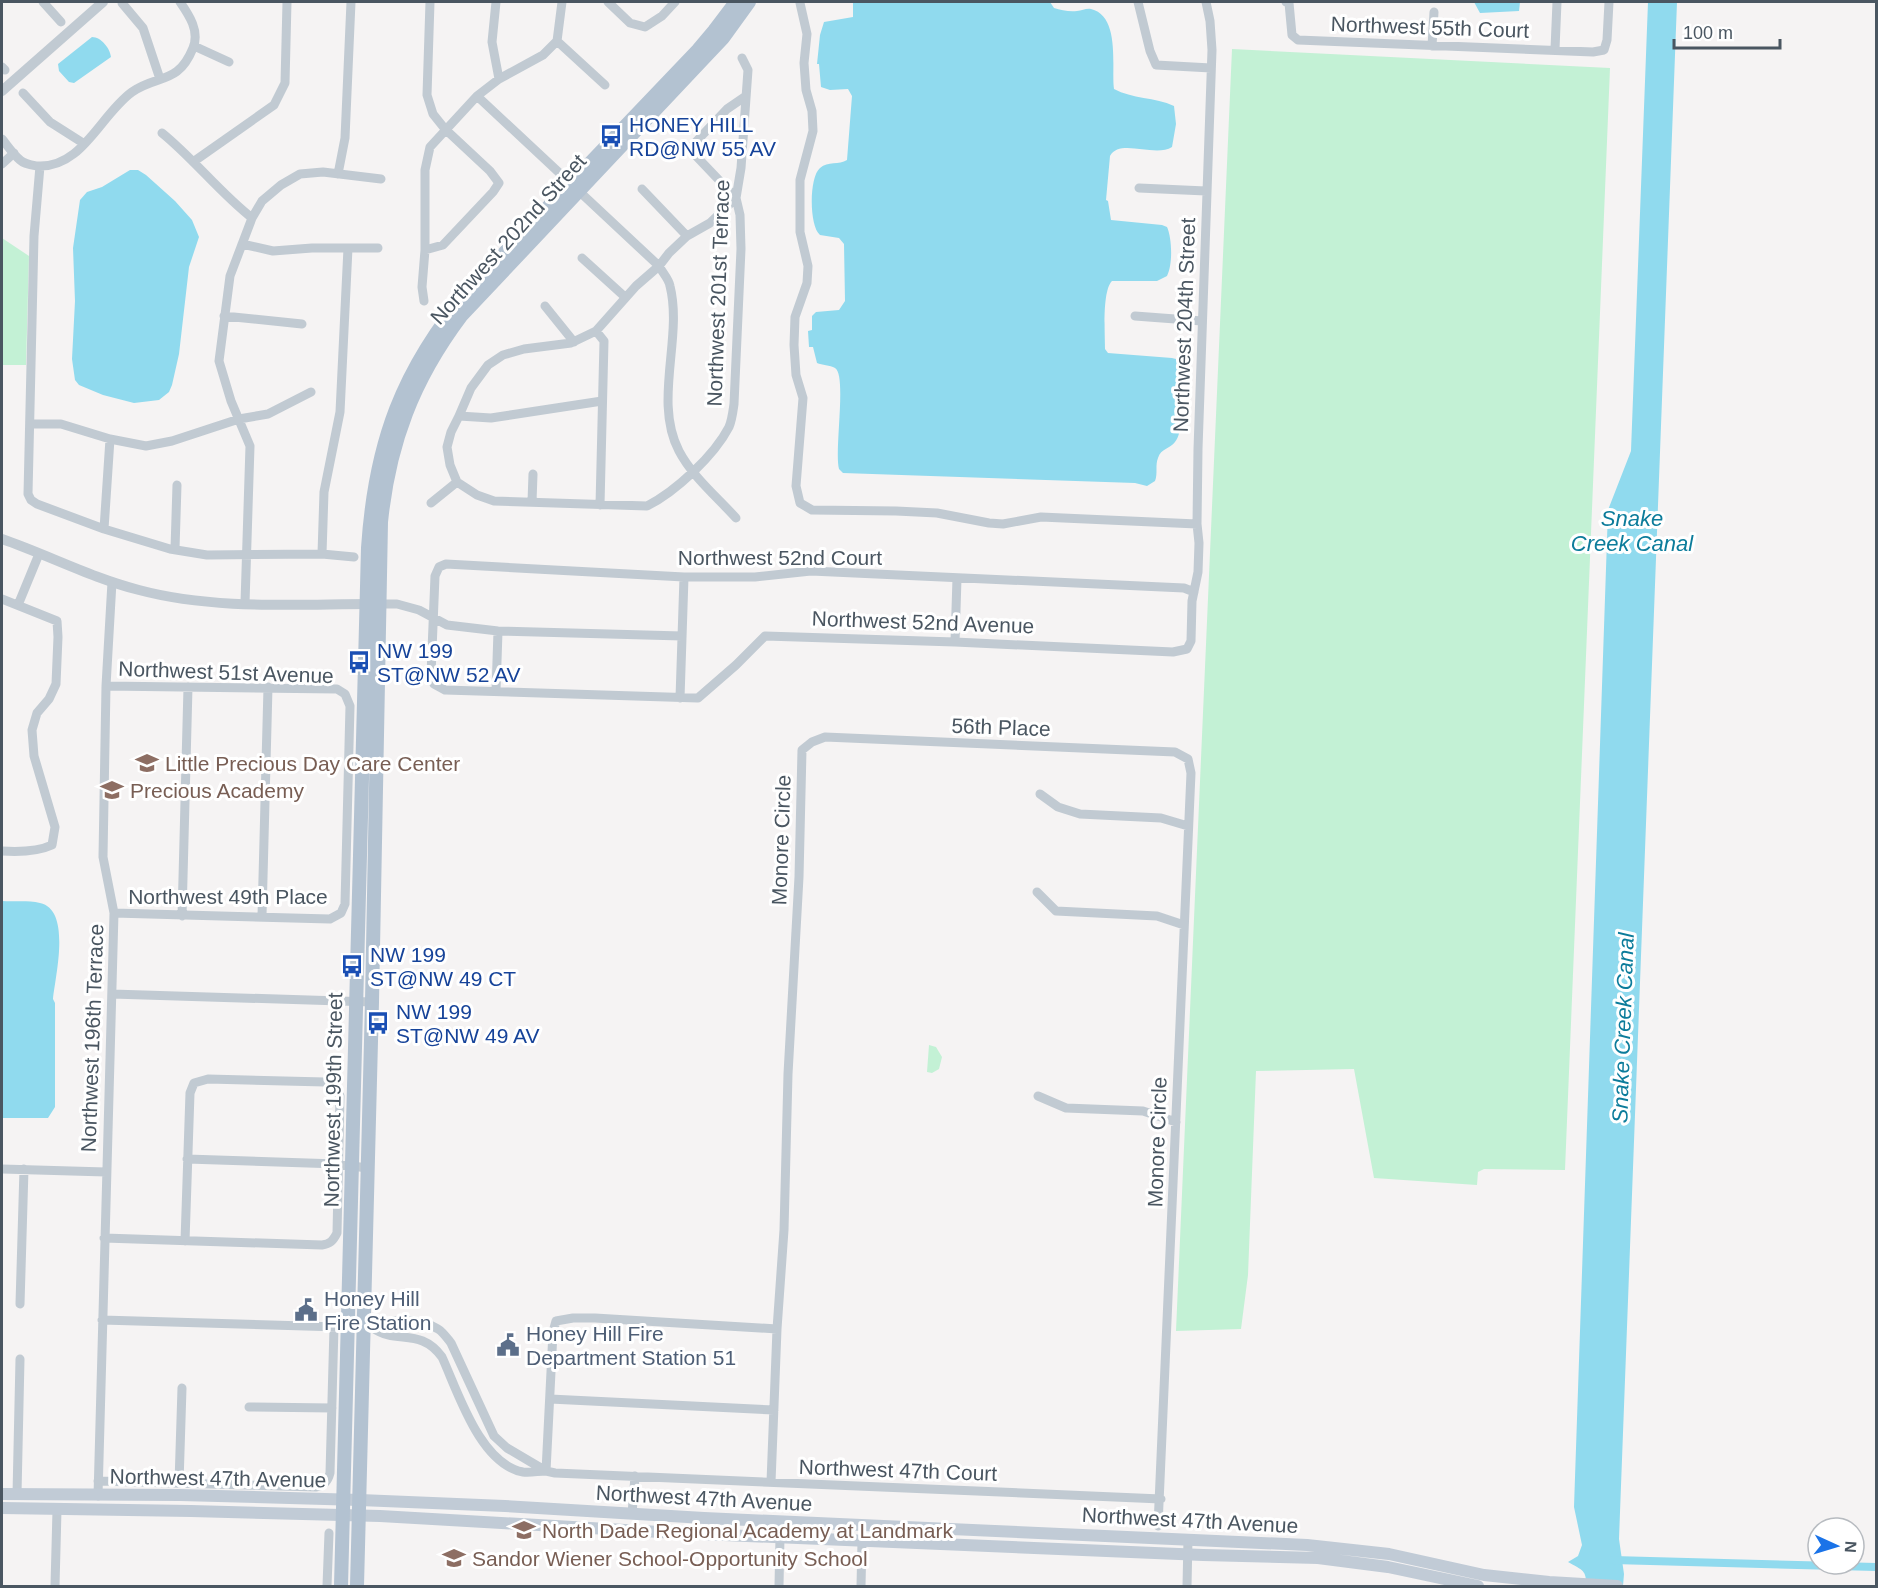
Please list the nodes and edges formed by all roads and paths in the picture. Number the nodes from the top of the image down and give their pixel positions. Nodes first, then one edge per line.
1 (43, 2) edge
2 (103, 2) edge
3 (181, 2) edge
4 (287, 2) edge
5 (351, 2) edge
6 (430, 2) edge
7 (496, 2) edge
8 (562, 2) edge
9 (608, 2) edge
10 (675, 2) edge
11 (736, 2) edge
12 (749, 2) edge
13 (800, 2) edge
14 (1138, 2) edge
15 (1206, 2) edge
16 (1286, 2) edge
17 (1557, 2) edge
18 (1609, 2) edge
19 (122, 3) dead end
20 (1434, 12) dead end
21 (61, 22) dead end
22 (557, 41) junction
23 (194, 46) junction
24 (1432, 46) junction
25 (1555, 50) junction
26 (742, 58) dead end
27 (229, 62) dead end
28 (1210, 68) junction
29 (160, 79) junction
30 (499, 79) junction
31 (605, 85) dead end
32 (2, 92) edge
33 (23, 93) dead end
34 (477, 96) junction
35 (746, 96) junction
36 (445, 129) junction
37 (162, 133) dead end
38 (2, 139) edge
39 (83, 143) junction
40 (14, 153) junction
41 (192, 162) junction
42 (2, 164) edge
43 (40, 166) junction
44 (338, 174) junction
45 (381, 179) dead end
46 (574, 187) junction
47 (1139, 188) dead end
48 (642, 189) dead end
49 (1206, 191) junction
50 (736, 198) junction
51 (252, 218) junction
52 (687, 236) junction
53 (242, 244) junction
54 (348, 248) junction
55 (378, 248) dead end
56 (425, 250) junction
57 (582, 258) dead end
58 (659, 266) junction
59 (626, 297) junction
60 (424, 301) dead end
61 (544, 306) dead end
62 (224, 316) junction
63 (1135, 316) dead end
64 (1202, 321) junction
65 (302, 324) dead end
66 (596, 331) junction
67 (574, 342) junction
68 (311, 392) dead end
69 (602, 401) junction
70 (403, 404) joint
71 (459, 416) junction
72 (239, 419) junction
73 (31, 424) junction
74 (110, 439) junction
75 (693, 470) junction
76 (533, 474) dead end
77 (457, 482) junction
78 (177, 485) dead end
79 (532, 502) junction
80 (431, 503) dead end
81 (600, 505) junction
82 (736, 518) dead end
83 (1197, 524) junction
84 (104, 529) junction
85 (2, 539) edge
86 (175, 549) junction
87 (39, 554) junction
88 (248, 554) junction
89 (322, 554) junction
90 (354, 557) dead end
91 (684, 577) junction
92 (957, 578) junction
93 (112, 582) junction
94 (1194, 592) junction
95 (2, 599) edge
96 (246, 603) junction
97 (373, 604) junction
98 (18, 605) junction
99 (434, 619) junction
100 (498, 631) junction
101 (682, 636) junction
102 (955, 642) junction
103 (1187, 650) joint
104 (106, 686) junction
105 (188, 687) junction
106 (268, 687) junction
107 (496, 691) junction
108 (680, 698) junction
109 (812, 742) joint
110 (1188, 759) joint
111 (1040, 794) dead end
112 (354, 807) junction
113 (376, 808) junction
114 (1188, 826) junction
115 (2, 850) edge
116 (1037, 892) dead end
117 (114, 913) junction
118 (182, 916) junction
119 (262, 916) junction
120 (1184, 925) junction
121 (112, 994) junction
122 (356, 1002) junction
123 (372, 1002) junction
124 (1038, 1096) dead end
125 (1176, 1122) junction
126 (187, 1159) junction
127 (338, 1164) junction
128 (352, 1167) junction
129 (367, 1168) junction
130 (2, 1169) edge
131 (24, 1169) junction
132 (106, 1172) junction
133 (104, 1238) junction
134 (185, 1240) junction
135 (20, 1304) dead end
136 (102, 1320) junction
137 (424, 1323) junction
138 (334, 1327) junction
139 (349, 1327) junction
140 (368, 1328) junction
141 (777, 1329) junction
142 (420, 1339) junction
143 (20, 1359) dead end
144 (182, 1388) dead end
145 (550, 1400) junction
146 (249, 1407) dead end
147 (332, 1408) junction
148 (774, 1410) junction
149 (487, 1422) junction
150 (475, 1429) junction
151 (546, 1471) junction
152 (635, 1476) junction
153 (98, 1481) junction
154 (771, 1482) junction
155 (179, 1483) junction
156 (2, 1494) edge
157 (17, 1494) junction
158 (98, 1496) junction
159 (1161, 1499) junction
160 (343, 1500) junction
161 (360, 1500) junction
162 (2, 1509) edge
163 (57, 1510) junction
164 (82, 1510) junction
165 (590, 1512) junction
166 (632, 1514) junction
167 (343, 1516) junction
168 (358, 1516) junction
169 (768, 1521) junction
170 (567, 1526) junction
171 (886, 1526) junction
172 (1158, 1526) dead end
173 (329, 1533) dead end
174 (780, 1537) junction
175 (1188, 1539) junction
176 (862, 1541) junction
177 (1187, 1554) junction
178 (1485, 1581) edge
179 (55, 1587) edge
180 (327, 1587) edge
181 (341, 1587) edge
182 (357, 1587) edge
183 (779, 1587) edge
184 (861, 1587) edge
185 (1187, 1587) edge
186 (1478, 1587) edge
187 (1617, 1587) edge

1 - 21 street
2 - 32 street
3 - 23 street
4 - 41 street
5 - 44 street
6 - 36 street
7 - 30 street
8 - 22 street
9 - 10 street
11 - 46 main road, Northwest 202nd Street
12 - 46 main road, Northwest 202nd Street
13 - 83 street
14 - 28 street
15 - 28 street, Northwest 204th Street
16 - 24 street, Northwest 55th Court
17 - 25 street
18 - 25 street, Northwest 55th Court
19 - 29 street
20 - 24 street
22 - 30 street
22 - 31 street
23 - 27 street
23 - 29 street
24 - 25 street, Northwest 55th Court
26 - 35 street, Northwest 201st Terrace
28 - 49 street, Northwest 204th Street
29 - 39 street
30 - 34 street
33 - 39 street
34 - 36 street
34 - 46 street
35 - 50 street, Northwest 201st Terrace
35 - 50 street
36 - 56 street
36 - 56 street
37 - 41 street
38 - 40 street
39 - 43 street
40 - 42 street
40 - 43 street
41 - 51 street
43 - 73 street
44 - 45 street
44 - 51 street
46 - 58 street
46 - 70 main road, Northwest 202nd Street
47 - 49 street
48 - 52 street
49 - 64 street, Northwest 204th Street
50 - 52 street
50 - 75 street, Northwest 201st Terrace
51 - 53 street
52 - 58 street
53 - 54 street
53 - 62 street
54 - 55 street
54 - 89 street
56 - 60 street
57 - 59 street
58 - 59 street
58 - 75 street
59 - 66 street
61 - 67 street
62 - 65 street
62 - 72 street
63 - 64 street
64 - 83 street, Northwest 204th Street
66 - 67 street
66 - 69 street
67 - 71 street
68 - 72 street
69 - 71 street
69 - 81 street
70 - 97 main road, Northwest 199th Street
71 - 77 street
72 - 74 street
72 - 88 street
73 - 74 street
73 - 84 street
74 - 84 street
75 - 81 street, Northwest 201st Terrace
75 - 82 street
76 - 79 street
77 - 79 street, Northwest 201st Terrace
77 - 80 street
78 - 86 street
79 - 81 street, Northwest 201st Terrace
83 - 94 street, Northwest 204th Street
84 - 86 street
85 - 87 street
86 - 88 street
87 - 93 street
87 - 98 street
88 - 89 street
88 - 96 street
89 - 90 street
91 - 92 street, Northwest 52nd Court
91 - 99 street, Northwest 52nd Court
91 - 101 street
92 - 94 street, Northwest 52nd Court
92 - 102 street
93 - 96 street
93 - 104 street, Northwest 196th Terrace
94 - 103 street, Northwest 204th Street
95 - 98 street
96 - 97 street
97 - 99 street
97 - 112 main road, Northwest 199th Street
97 - 113 main road, Northwest 199th Street
98 - 115 street
99 - 100 street
99 - 107 street, Northwest 52nd Avenue
100 - 101 street
100 - 107 street
101 - 108 street
102 - 103 street, Northwest 52nd Avenue
102 - 108 street, Northwest 52nd Avenue
104 - 105 street, Northwest 51st Avenue
104 - 117 street, Northwest 196th Terrace
105 - 106 street, Northwest 51st Avenue
105 - 118 street
106 - 112 street, Northwest 51st Avenue
106 - 119 street
107 - 108 street, Northwest 52nd Avenue
109 - 110 street, 56th Place
109 - 141 street, Monore Circle
110 - 114 street, Monore Circle
111 - 114 street
112 - 113 street
112 - 119 street, Northwest 49th Place
112 - 122 main road, Northwest 199th Street
113 - 123 main road, Northwest 199th Street
114 - 120 street, Monore Circle
116 - 120 street
117 - 118 street, Northwest 49th Place
117 - 121 street, Northwest 196th Terrace
118 - 119 street, Northwest 49th Place
120 - 125 street, Monore Circle
121 - 122 street
121 - 132 street, Northwest 196th Terrace
122 - 123 street
122 - 128 main road, Northwest 199th Street
123 - 129 main road, Northwest 199th Street
124 - 125 street
125 - 159 street, Monore Circle
126 - 127 street
126 - 127 street
126 - 134 street
127 - 128 street
127 - 134 street
128 - 129 street
128 - 139 main road, Northwest 199th Street
129 - 140 main road, Northwest 199th Street
130 - 131 street
131 - 132 street
131 - 135 street
132 - 133 street, Northwest 196th Terrace
133 - 134 street
133 - 136 street, Northwest 196th Terrace
136 - 138 street
136 - 153 street, Northwest 196th Terrace
137 - 140 street
137 - 142 street
137 - 149 street
138 - 139 street
138 - 147 street
139 - 140 street
139 - 160 main road, Northwest 199th Street
140 - 142 street
140 - 161 main road, Northwest 199th Street
141 - 145 street
141 - 148 street, Monore Circle
142 - 150 street, Northwest 47th Court
143 - 157 street
144 - 155 street
145 - 148 street
145 - 151 street
146 - 147 street
147 - 155 street, Northwest 47th Avenue
148 - 154 street, Monore Circle
149 - 150 street
149 - 151 street
150 - 151 street, Northwest 47th Court
151 - 152 street, Northwest 47th Court
152 - 154 street, Northwest 47th Court
152 - 166 street
153 - 155 street, Northwest 47th Avenue
153 - 158 street, Northwest 196th Terrace
154 - 159 street, Northwest 47th Court
156 - 157 main road, Northwest 47th Avenue
157 - 158 main road, Northwest 47th Avenue
158 - 160 main road, Northwest 47th Avenue
158 - 164 main road
159 - 172 street, Monore Circle
160 - 161 main road, Northwest 47th Avenue
160 - 167 main road, Northwest 199th Street
161 - 165 main road, Northwest 47th Avenue
161 - 168 main road, Northwest 199th Street
162 - 163 main road, Northwest 47th Avenue
163 - 164 main road, Northwest 47th Avenue
163 - 179 street
164 - 167 main road, Northwest 47th Avenue
165 - 166 main road, Northwest 47th Avenue
165 - 170 main road
166 - 169 main road, Northwest 47th Avenue
167 - 168 main road, Northwest 47th Avenue
167 - 181 main road, Northwest 199th Street
168 - 170 main road, Northwest 47th Avenue
168 - 182 main road, Northwest 199th Street
169 - 171 main road, Northwest 47th Avenue
169 - 174 main road
170 - 174 main road, Northwest 47th Avenue
171 - 175 main road, Northwest 47th Avenue
171 - 176 main road
173 - 180 street
174 - 176 main road, Northwest 47th Avenue
174 - 183 street
175 - 177 street
175 - 178 main road, Northwest 47th Avenue
176 - 177 main road, Northwest 47th Avenue
176 - 184 street
177 - 185 street
177 - 186 main road, Northwest 47th Avenue
178 - 187 main road, Northwest 47th Avenue

